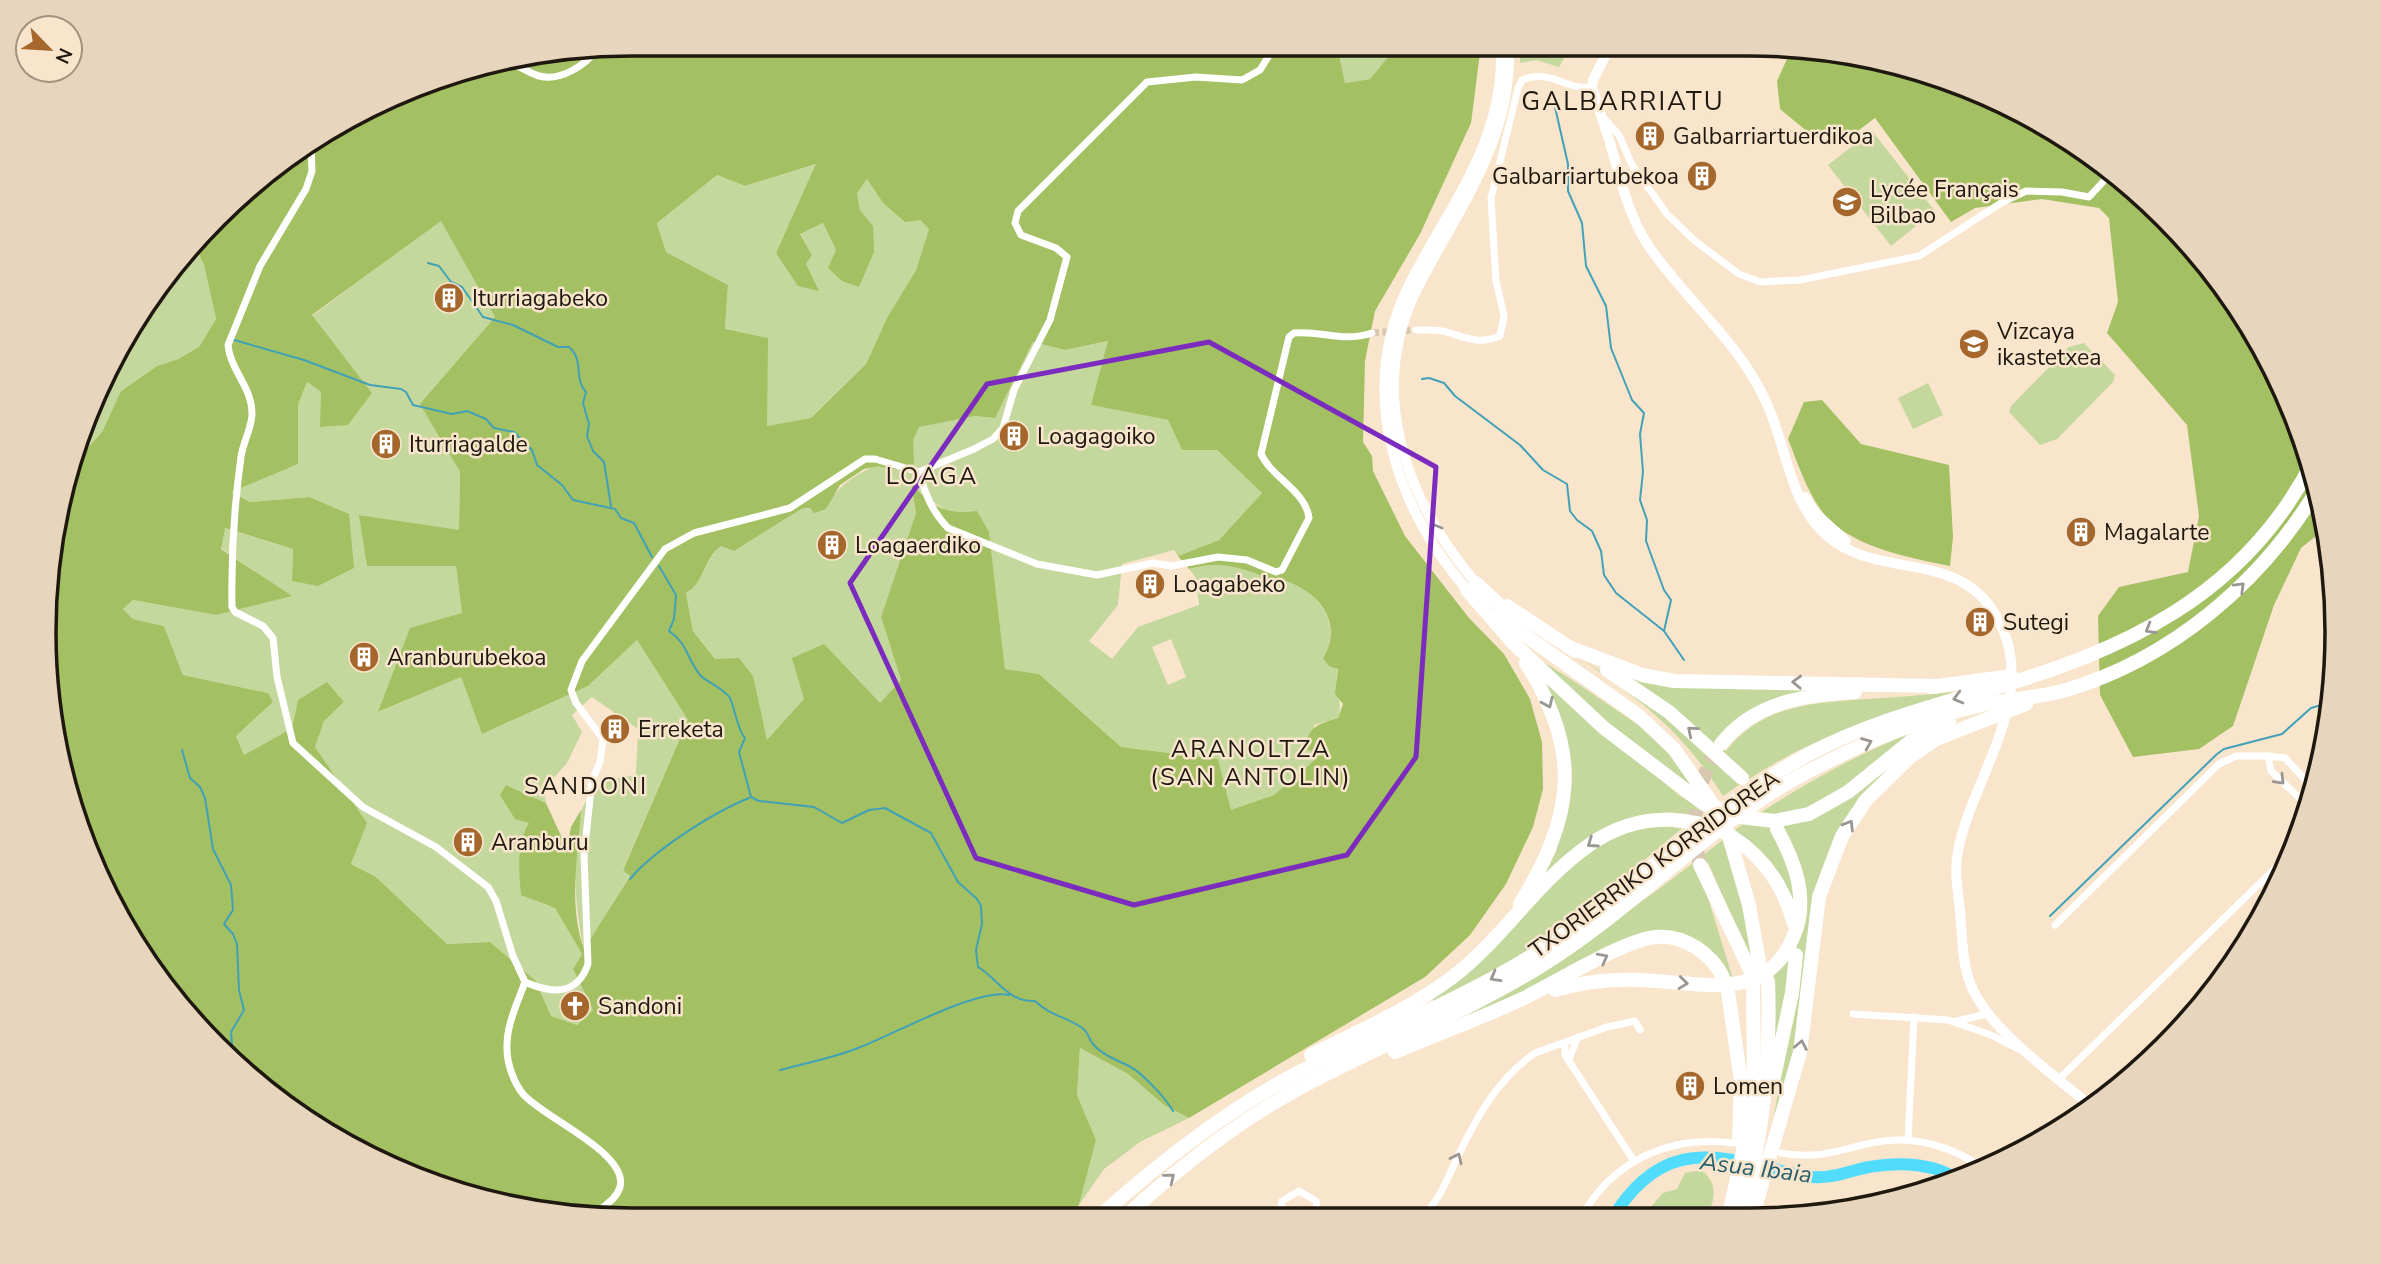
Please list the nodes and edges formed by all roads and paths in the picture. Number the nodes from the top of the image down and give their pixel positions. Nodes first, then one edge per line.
1 (1269, 56) edge
2 (1500, 56) edge
3 (1511, 56) edge
4 (1606, 56) edge
5 (589, 58) edge
6 (523, 67) edge
7 (1592, 87) junction
8 (1600, 114) junction
9 (312, 153) edge
10 (2105, 179) edge
11 (1416, 330) tunnel mouth
12 (1372, 333) tunnel mouth
13 (919, 472) junction
14 (2303, 477) edge
15 (2309, 501) edge
16 (1472, 587) junction
17 (1514, 644) junction
18 (1569, 647) junction
19 (2047, 671) junction
20 (1938, 686) junction
21 (2064, 691) junction
22 (2031, 697) junction
23 (1721, 744) tunnel mouth
24 (2268, 756) junction
25 (1802, 766) junction
26 (1742, 778) dead end
27 (2305, 780) edge
28 (2300, 798) edge
29 (1777, 828) dead end
30 (1700, 865) tunnel mouth
31 (2273, 870) edge
32 (1655, 873) junction
33 (1794, 924) dead end
34 (2055, 925) dead end
35 (1480, 954) junction
36 (1796, 955) dead end
37 (1760, 975) junction
38 (525, 982) junction
39 (1721, 986) junction
40 (1520, 1000) junction
41 (1853, 1014) dead end
42 (1914, 1017) junction
43 (1990, 1017) junction
44 (1952, 1021) junction
45 (1968, 1026) junction
46 (1640, 1030) dead end
47 (1579, 1036) junction
48 (1565, 1043) junction
49 (1546, 1049) junction
50 (2031, 1054) junction
51 (1567, 1057) junction
52 (2059, 1079) junction
53 (2084, 1100) edge
54 (1751, 1126) junction
55 (1218, 1140) junction
56 (1908, 1140) junction
57 (1733, 1143) dead end
58 (1781, 1153) dead end
59 (1634, 1161) junction
60 (1973, 1162) edge
61 (1149, 1173) junction
62 (1744, 1188) junction
63 (603, 1207) edge
64 (1109, 1208) edge
65 (1136, 1208) edge
66 (1281, 1208) edge
67 (1317, 1208) edge
68 (1429, 1208) edge
69 (1589, 1208) edge
70 (1728, 1208) edge
71 (1733, 1208) edge
72 (1742, 1208) edge
73 (1751, 1208) edge

1 - 13 street
2 - 16 street
16 -> 3 street
4 - 7 street
5 - 6 street
7 - 8 street
7 - 11 street
8 - 10 street
8 - 43 street
9 - 38 street
12 - 13 street
13 - 38 street
14 -> 19 highway, TXORIERRIKO KORRIDOREA
21 -> 15 highway, TXORIERRIKO KORRIDOREA
16 - 17 highway
16 - 18 highway
16 - 37 highway
17 - 22 highway
17 -> 35 highway
20 -> 18 highway
26 -> 18 highway
19 - 20 highway
19 -> 25 highway, TXORIERRIKO KORRIDOREA
20 - 23 highway
21 - 22 highway, TXORIERRIKO KORRIDOREA
62 -> 21 highway
25 -> 22 highway, TXORIERRIKO KORRIDOREA
24 - 27 street
24 -> 28 street
24 - 34 street
25 - 32 highway, TXORIERRIKO KORRIDOREA
29 - 39 highway
30 - 37 highway
31 - 52 street
32 - 55 highway, TXORIERRIKO KORRIDOREA
32 -> 61 highway, TXORIERRIKO KORRIDOREA
33 -> 35 highway
35 - 61 highway
36 - 54 highway
37 - 54 highway
37 - 54 highway
38 - 63 street
40 -> 39 highway
40 -> 39 highway
39 - 54 highway
40 - 55 highway
41 - 42 street
42 - 44 street
42 - 56 street
43 - 44 street
43 - 45 street
43 - 50 street
44 - 45 street
45 - 50 street
46 - 47 street
47 - 48 street
47 - 51 street
48 - 49 street
48 - 51 street
49 - 51 street
68 -> 49 street
50 - 52 street
51 - 59 street
52 - 53 street
54 - 62 highway
54 - 62 highway
65 -> 55 highway, TXORIERRIKO KORRIDOREA
56 - 58 street
56 - 60 street
57 - 59 street
59 - 69 street
61 - 64 highway, TXORIERRIKO KORRIDOREA
62 - 70 highway
62 - 71 highway
62 - 72 highway
62 - 73 highway
66 - 67 street

